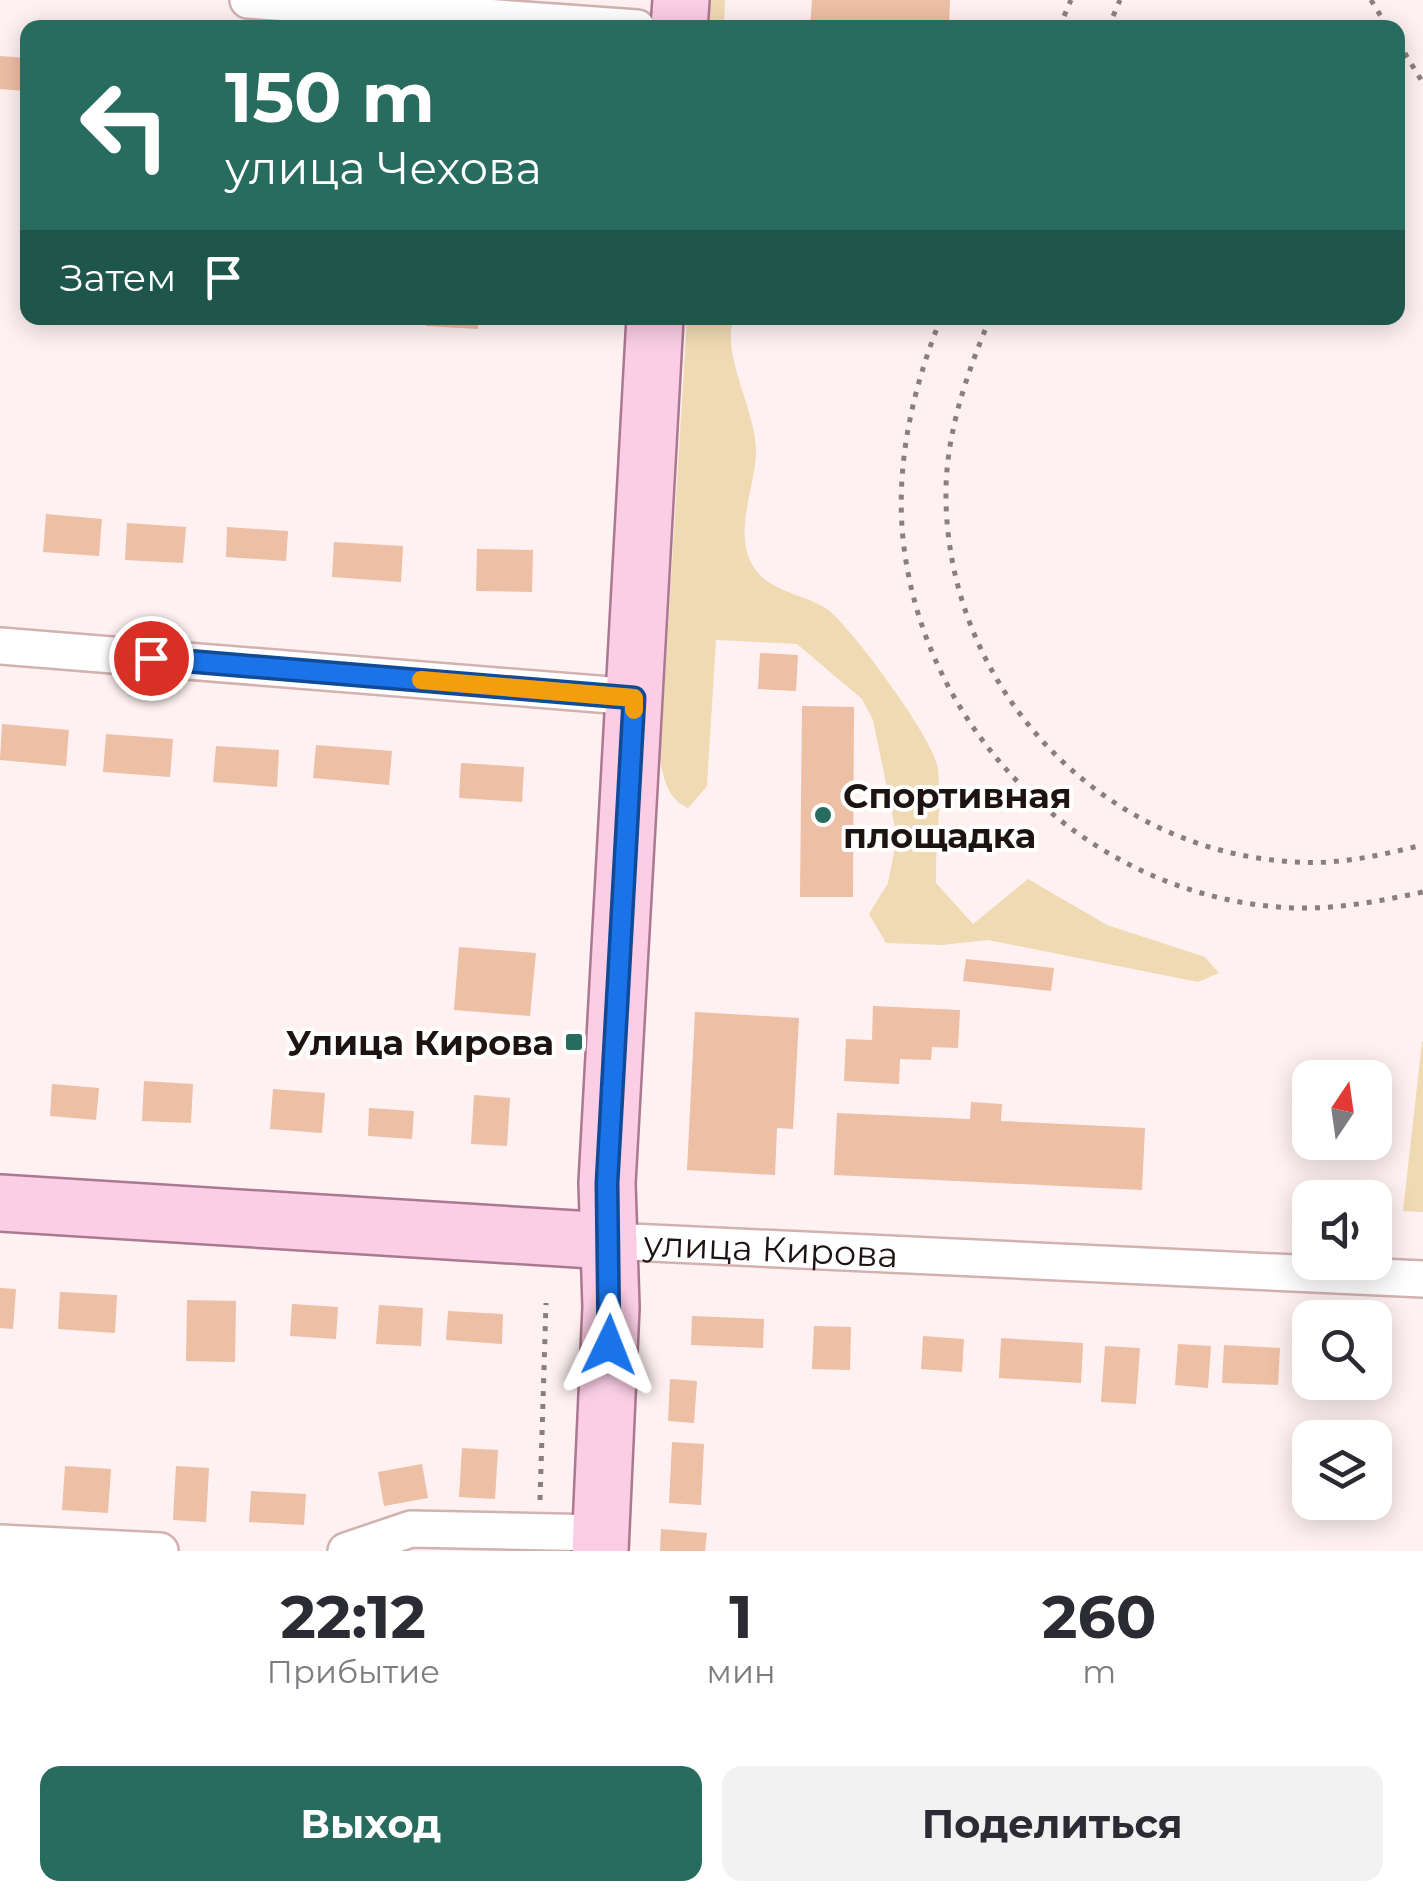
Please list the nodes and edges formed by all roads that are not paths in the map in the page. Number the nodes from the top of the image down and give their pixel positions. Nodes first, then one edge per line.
1 (248, 0) edge
2 (526, 20) edge
3 (655, 325) edge
4 (0, 646) edge
5 (634, 698) junction
6 (0, 1203) edge
7 (609, 1240) junction
8 (1423, 1279) edge
9 (600, 1542) edge
10 (0, 1543) edge
11 (160, 1551) edge
12 (346, 1551) edge

1 - 2 street
3 - 5 main road
4 - 5 street
5 - 7 main road
6 - 7 main road, улица Кирова
7 - 8 street, улица Кирова
7 - 9 main road
9 - 12 street
10 - 11 street

